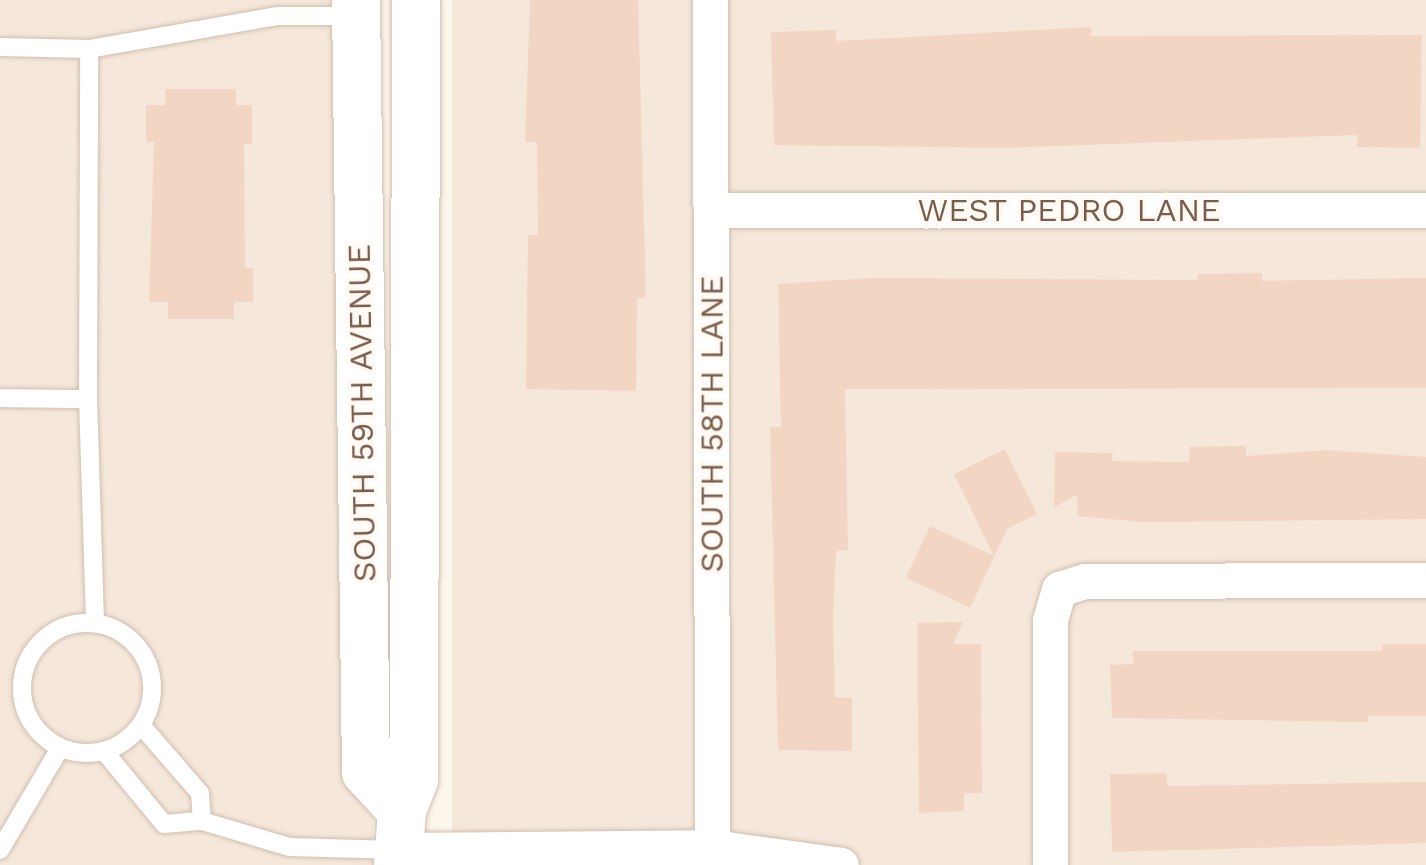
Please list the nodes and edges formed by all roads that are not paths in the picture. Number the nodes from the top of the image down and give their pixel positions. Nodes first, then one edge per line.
1 (416, 0) edge
2 (710, 0) edge
3 (356, 8) edge
4 (0, 47) edge
5 (89, 49) junction
6 (712, 210) junction
7 (1426, 210) edge
8 (0, 398) edge
9 (88, 400) junction
10 (1426, 580) edge
11 (95, 623) junction
12 (141, 725) junction
13 (60, 748) junction
14 (104, 752) junction
15 (202, 821) junction
16 (400, 842) edge
17 (712, 848) junction
18 (0, 850) edge
19 (841, 865) edge
20 (1050, 865) edge

1 - 16 main road, SOUTH 59TH AVENUE
2 - 6 street, SOUTH 58TH LANE
3 - 5 lane
3 - 16 main road, SOUTH 59TH AVENUE
4 - 5 lane
5 - 9 lane
6 - 7 street, WEST PEDRO LANE
6 - 17 street, SOUTH 58TH LANE
8 - 9 lane
9 - 11 lane
10 - 20 street
11 - 12 lane
11 - 13 lane
12 - 14 lane
12 - 15 lane
13 - 14 lane
13 - 18 lane
14 - 15 lane
15 - 16 lane
16 - 17 street
17 - 19 street

